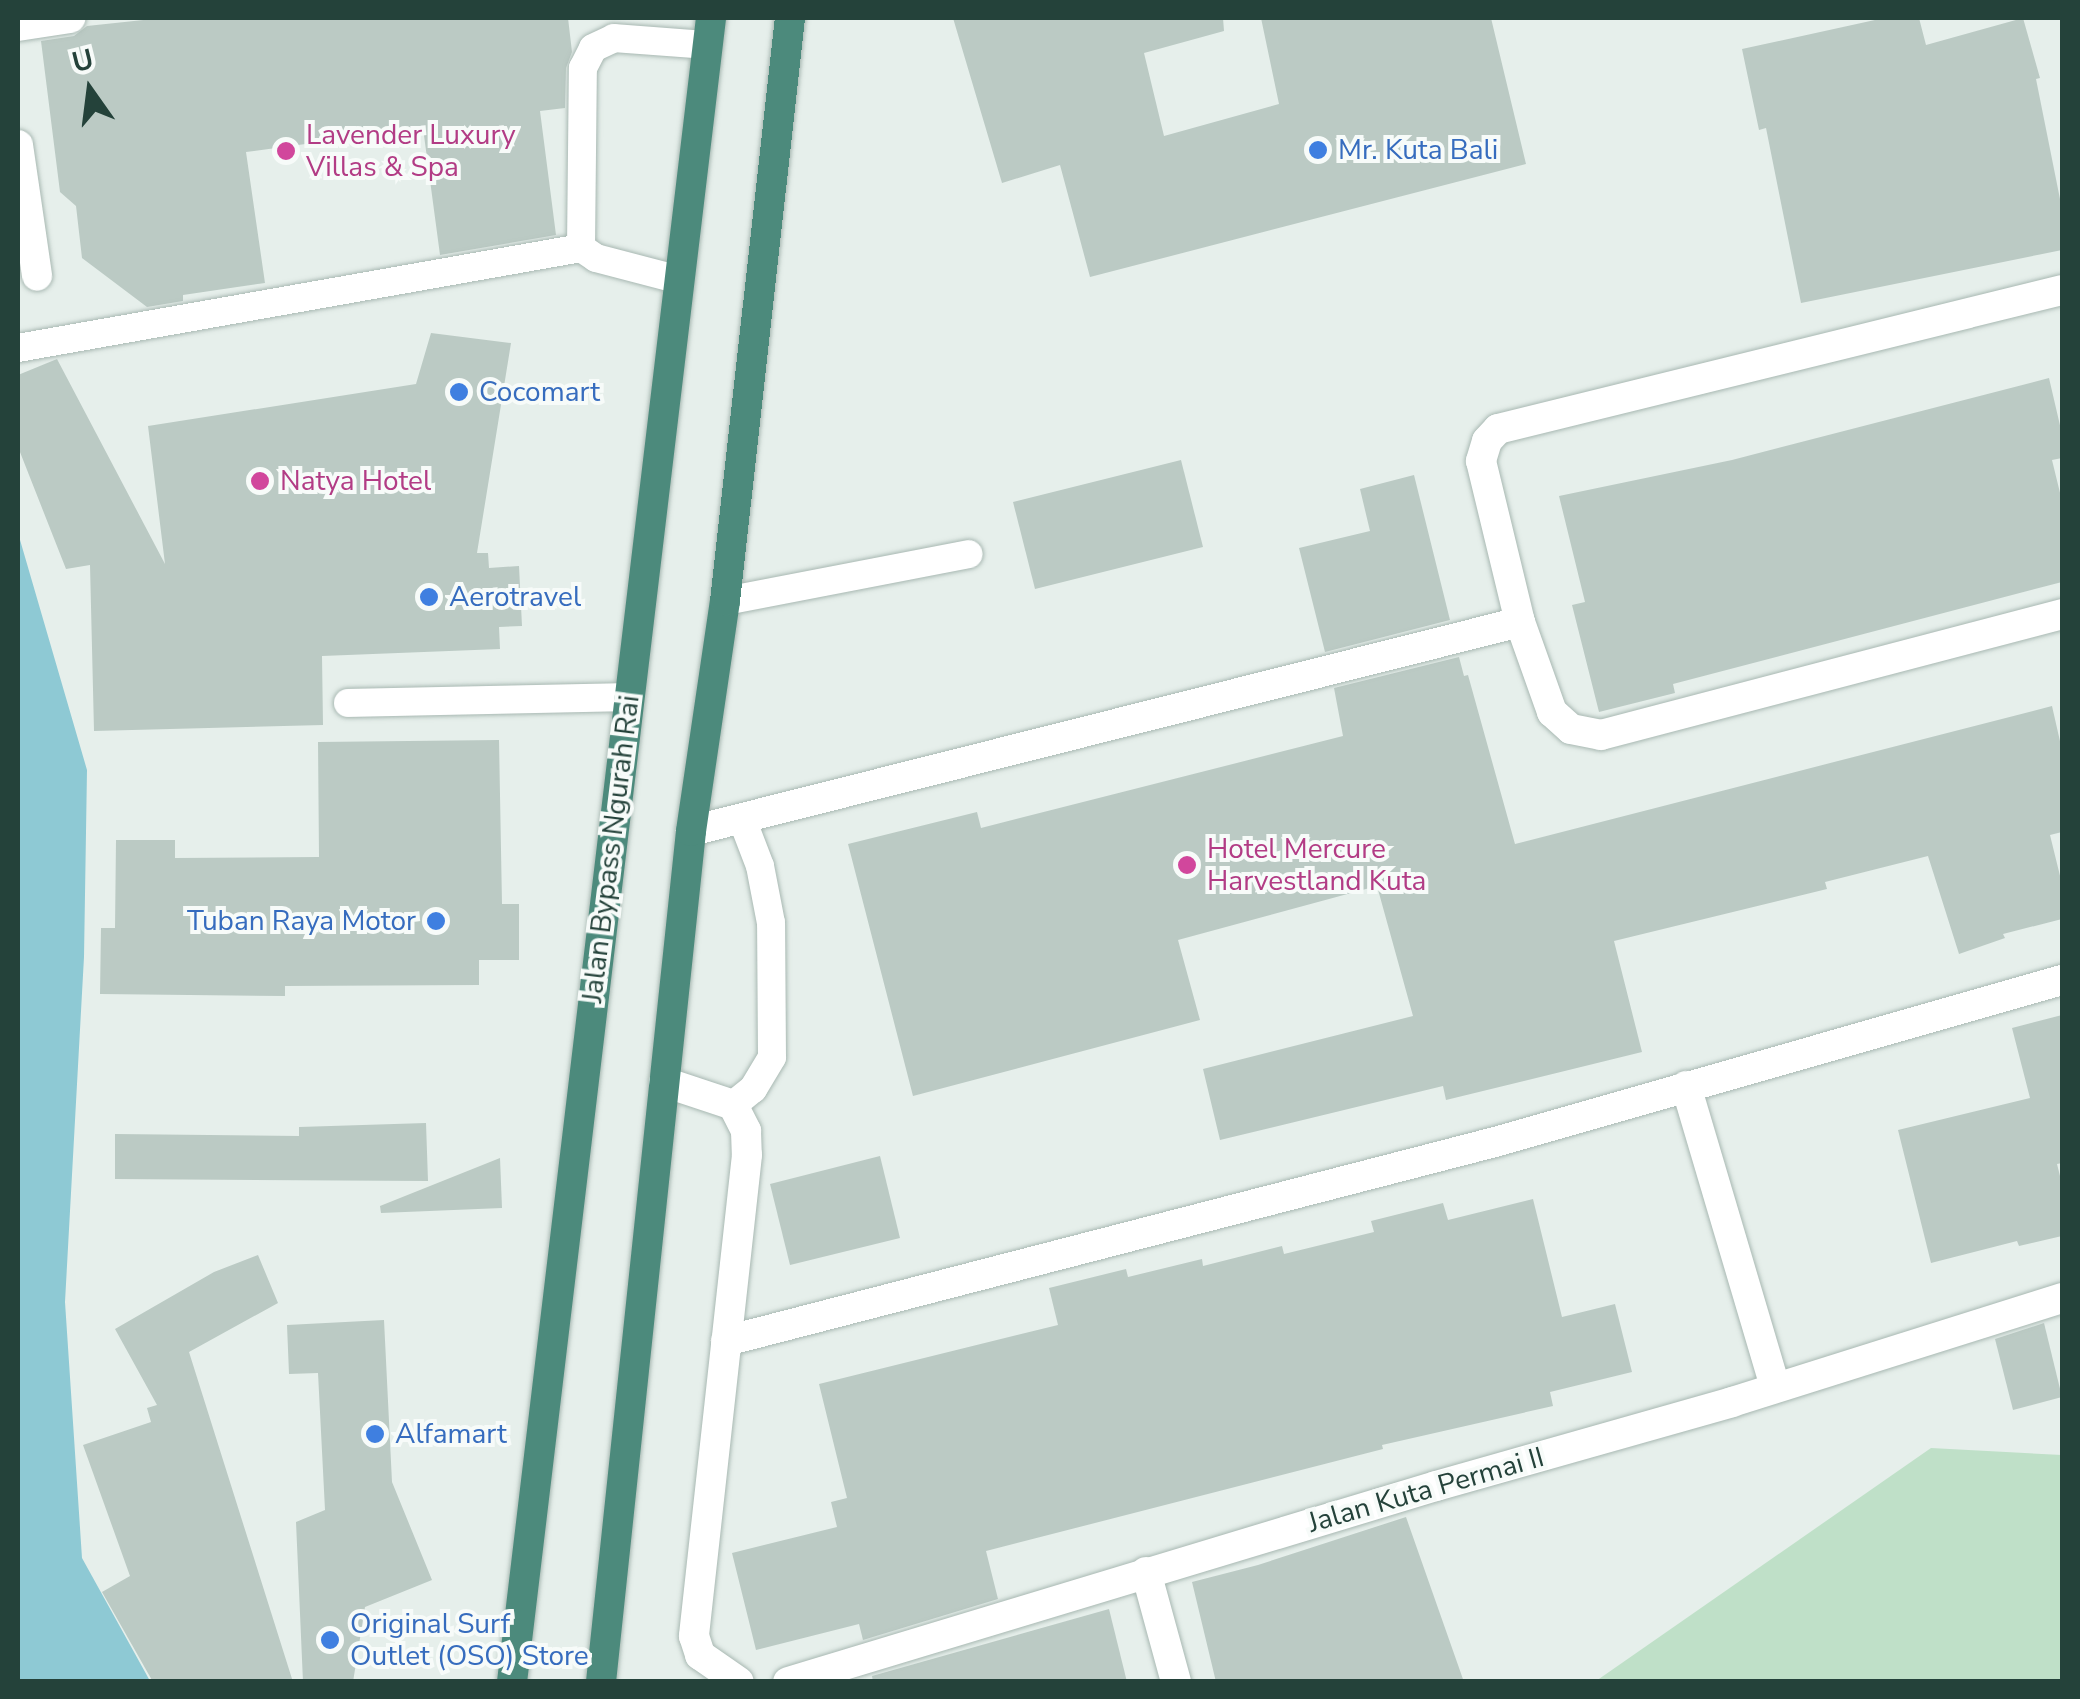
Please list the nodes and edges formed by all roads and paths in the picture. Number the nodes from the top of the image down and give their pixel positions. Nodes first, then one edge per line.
1 (70, 18) edge
2 (790, 18) edge
3 (18, 26) edge
4 (710, 32) edge
5 (18, 144) edge
6 (581, 248) junction
7 (36, 276) dead end
8 (680, 280) junction
9 (2062, 290) edge
10 (18, 348) edge
11 (968, 554) dead end
12 (725, 602) junction
13 (2062, 614) edge
14 (1520, 622) junction
15 (629, 697) junction
16 (348, 703) dead end
17 (742, 818) junction
18 (690, 832) junction
19 (2062, 980) edge
20 (664, 1082) junction
21 (1686, 1086) junction
22 (733, 1105) junction
23 (2062, 1298) edge
24 (726, 1341) junction
25 (1775, 1386) junction
26 (1146, 1572) junction
27 (512, 1682) edge
28 (601, 1682) edge
29 (739, 1682) edge
30 (788, 1682) edge
31 (1176, 1682) edge

1 - 3 street
2 - 12 highway
4 - 6 lane
4 - 8 highway, Jalan Bypass Ngurah Rai
5 - 7 street
6 - 8 lane
6 - 10 lane
8 - 15 highway, Jalan Bypass Ngurah Rai
9 - 14 street
11 - 12 lane
12 - 18 highway
13 - 14 street
14 - 17 street
15 - 16 lane
15 - 27 highway, Jalan Bypass Ngurah Rai
17 - 18 street
17 - 22 lane
18 - 20 highway
19 - 21 street
20 - 22 street
20 - 28 highway
21 - 24 street
21 - 25 street
22 - 24 street
23 - 25 street, Jalan Kuta Permai II
24 - 29 street
25 - 26 street, Jalan Kuta Permai II
26 - 30 street, Jalan Kuta Permai II
26 - 31 street

